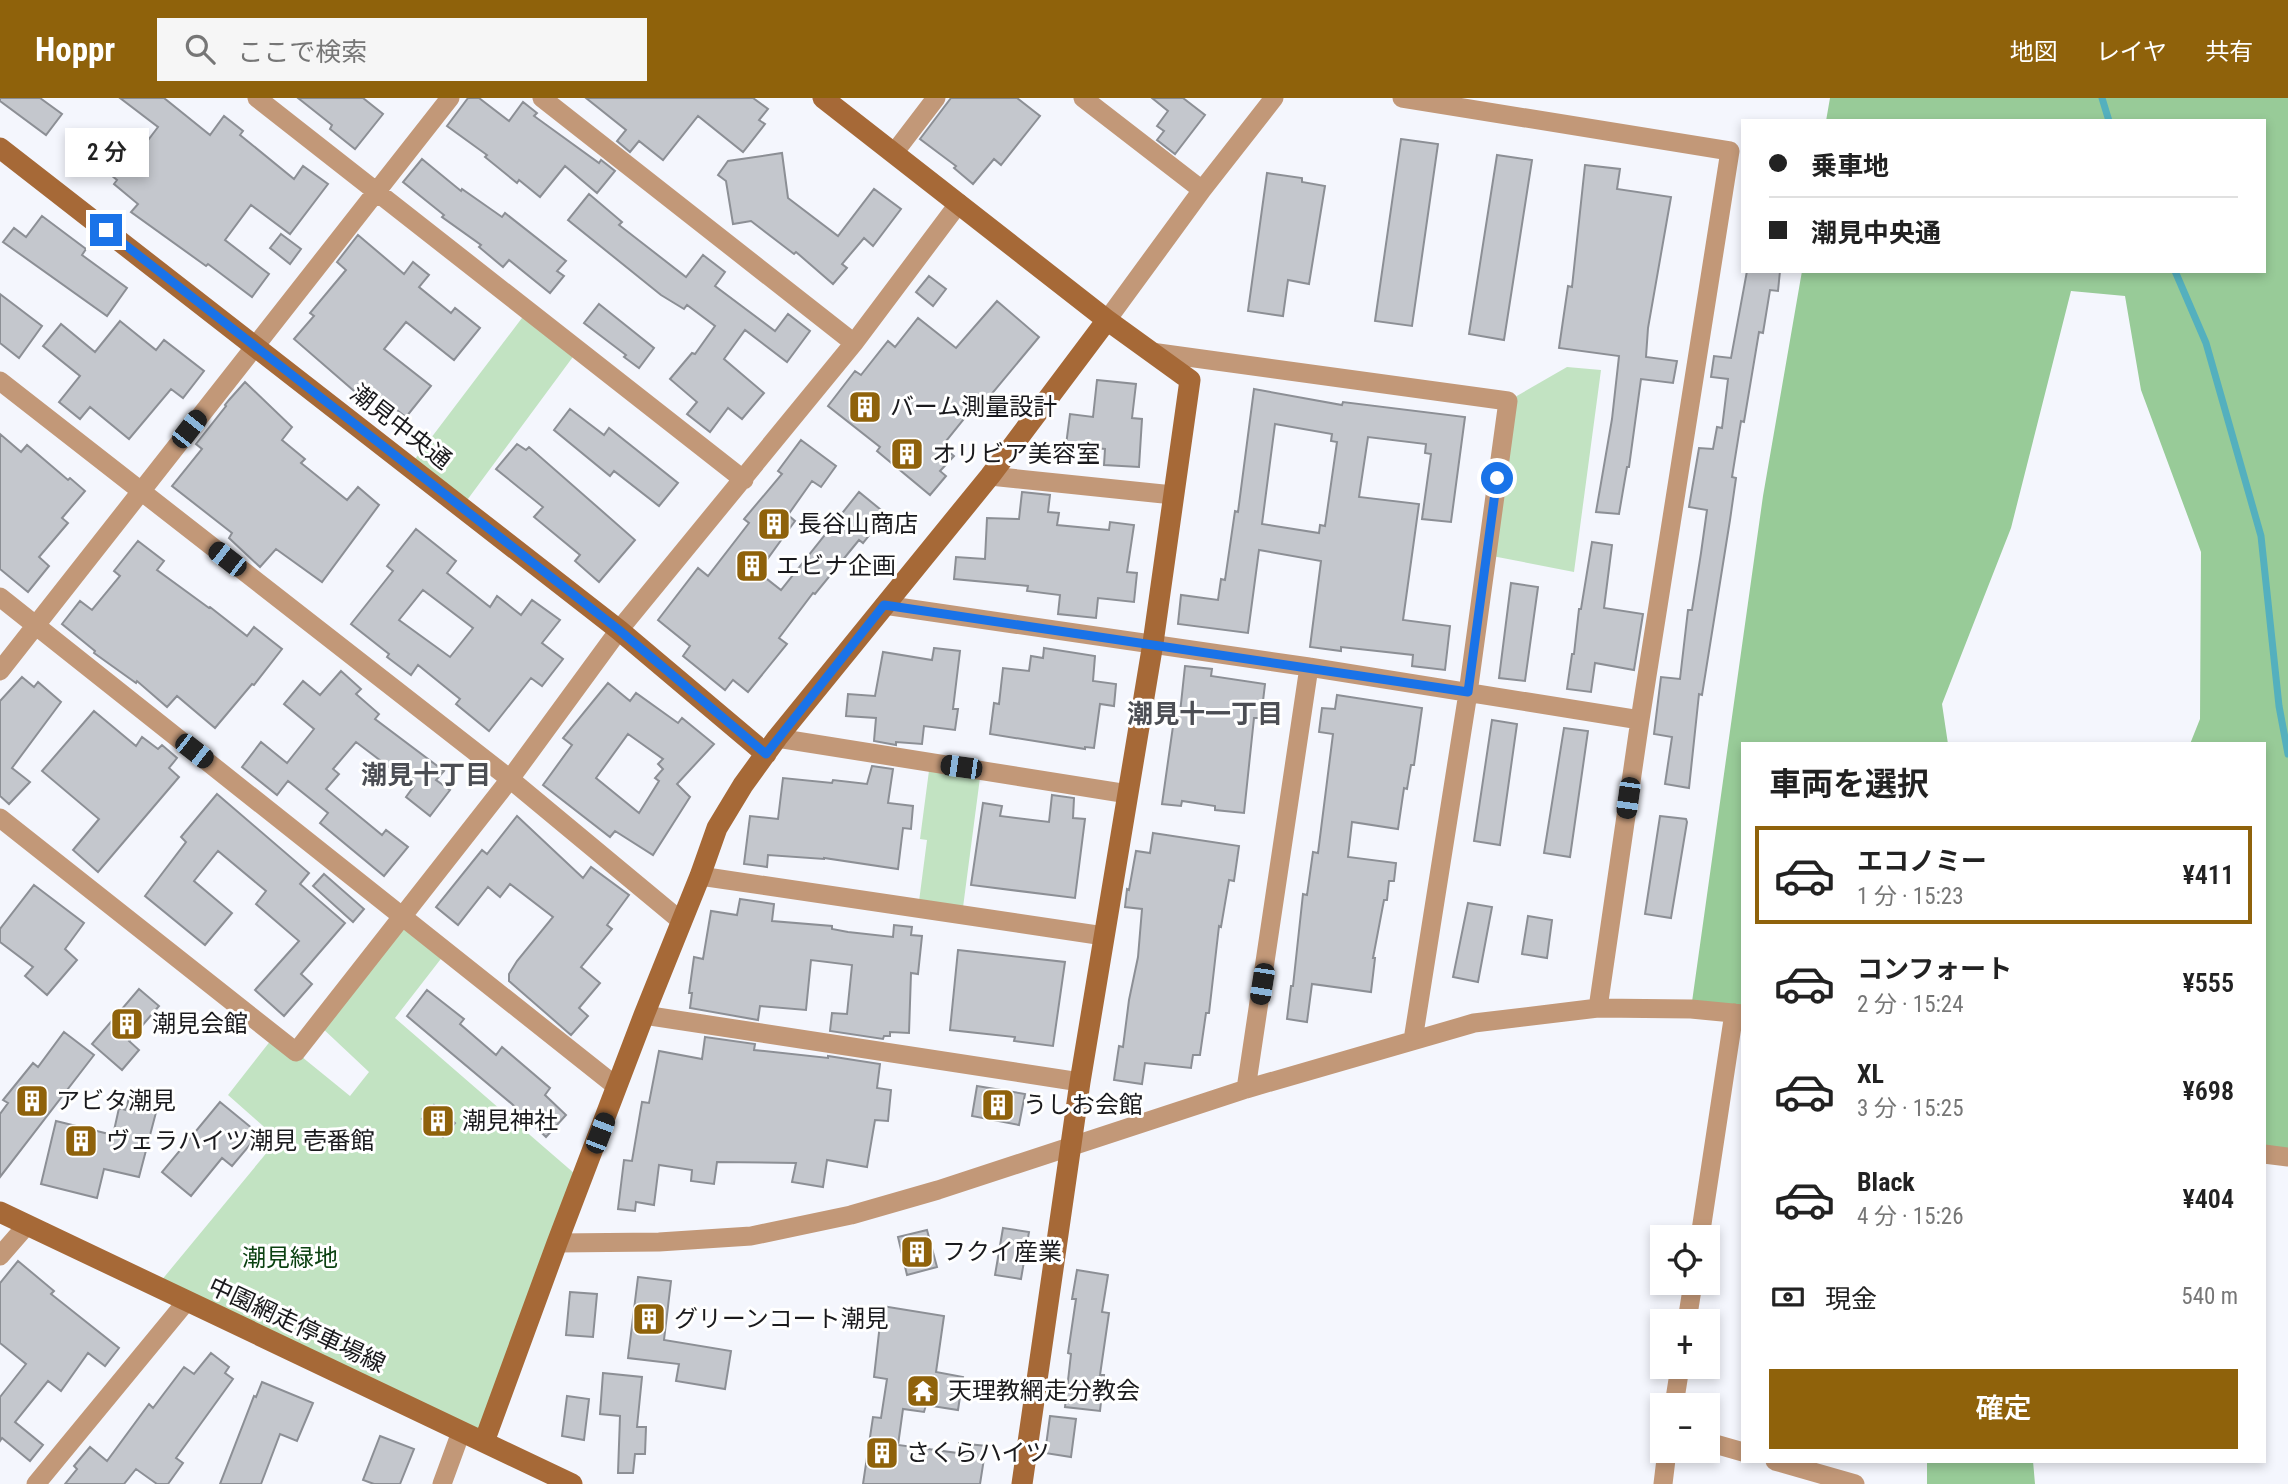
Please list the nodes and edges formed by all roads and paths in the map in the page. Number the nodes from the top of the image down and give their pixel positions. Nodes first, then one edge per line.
1 (257, 98) edge
2 (450, 98) edge
3 (542, 98) edge
4 (823, 98) edge
5 (936, 98) edge
6 (1083, 98) edge
7 (1274, 98) edge
8 (1402, 98) edge
9 (0, 148) edge
10 (894, 153) junction
11 (1202, 190) junction
12 (377, 191) junction
13 (959, 203) junction
14 (1107, 320) junction
15 (854, 344) junction
16 (254, 346) junction
17 (1152, 352) junction
18 (0, 381) edge
19 (990, 476) junction
20 (744, 480) junction
21 (140, 492) junction
22 (1172, 495) junction
23 (0, 597) edge
24 (884, 605) junction
25 (35, 625) junction
26 (619, 630) junction
27 (1153, 643) junction
28 (1309, 667) junction
29 (0, 671) edge
30 (1468, 692) junction
31 (1640, 720) junction
32 (771, 746) junction
33 (510, 779) junction
34 (1128, 794) junction
35 (0, 818) edge
36 (700, 876) junction
37 (404, 916) junction
38 (681, 921) junction
39 (1104, 936) junction
40 (1598, 1008) junction
41 (1738, 1014) edge
42 (644, 1015) junction
43 (1413, 1040) junction
44 (1080, 1082) junction
45 (617, 1087) junction
46 (1246, 1089) junction
47 (1071, 1147) junction
48 (2266, 1154) edge
49 (2288, 1157) edge
50 (0, 1212) edge
51 (27, 1225) junction
52 (1702, 1225) edge
53 (557, 1243) junction
54 (0, 1256) edge
55 (186, 1302) junction
56 (461, 1432) junction
57 (484, 1442) junction
58 (1720, 1445) edge
59 (1741, 1451) edge
60 (1665, 1463) edge
61 (1782, 1463) edge
62 (36, 1484) edge
63 (442, 1484) edge
64 (572, 1484) edge
65 (1022, 1484) edge
66 (1662, 1484) edge
67 (1855, 1484) edge

1 - 12 street
2 - 12 street
3 - 15 street
4 - 10 street
5 - 10 street
6 - 11 street
7 - 11 street
8 - 31 street
9 - 16 street, 潮見中央通
10 - 13 street
11 - 14 street
12 - 16 street
12 - 20 street
13 - 14 street
13 - 15 street
14 - 17 street
14 - 19 street
15 - 20 street
16 - 21 street
16 - 26 street, 潮見中央通
17 - 22 street
17 - 30 street
18 - 21 street
19 - 22 street
19 - 24 street
20 - 26 street
21 - 25 street
21 - 33 street
22 - 27 street
23 - 25 street
24 - 27 street
24 - 32 street
25 - 29 street
25 - 37 street
26 - 32 street, 潮見中央通
26 - 33 street
27 - 28 street
27 - 34 street
28 - 30 street
28 - 46 street
30 - 31 street
30 - 43 street
31 - 40 street
32 - 34 street
32 - 36 street
33 - 37 street
33 - 38 street
34 - 39 street
35 - 37 street
36 - 38 street
36 - 39 street
37 - 45 street
38 - 42 street
39 - 44 street
40 - 41 street
40 - 43 street
41 - 52 street
42 - 44 street
42 - 45 street
43 - 46 street
44 - 47 street
45 - 53 street
46 - 47 street
47 - 53 street
47 - 65 street
48 - 49 street
50 - 51 street, 中園網走停車場線
51 - 54 street
51 - 55 street, 中園網走停車場線
53 - 57 street
55 - 56 street, 中園網走停車場線
55 - 62 street
56 - 57 street, 中園網走停車場線
56 - 63 street
57 - 64 street, 中園網走停車場線
58 - 59 street
60 - 66 street
61 - 67 street

